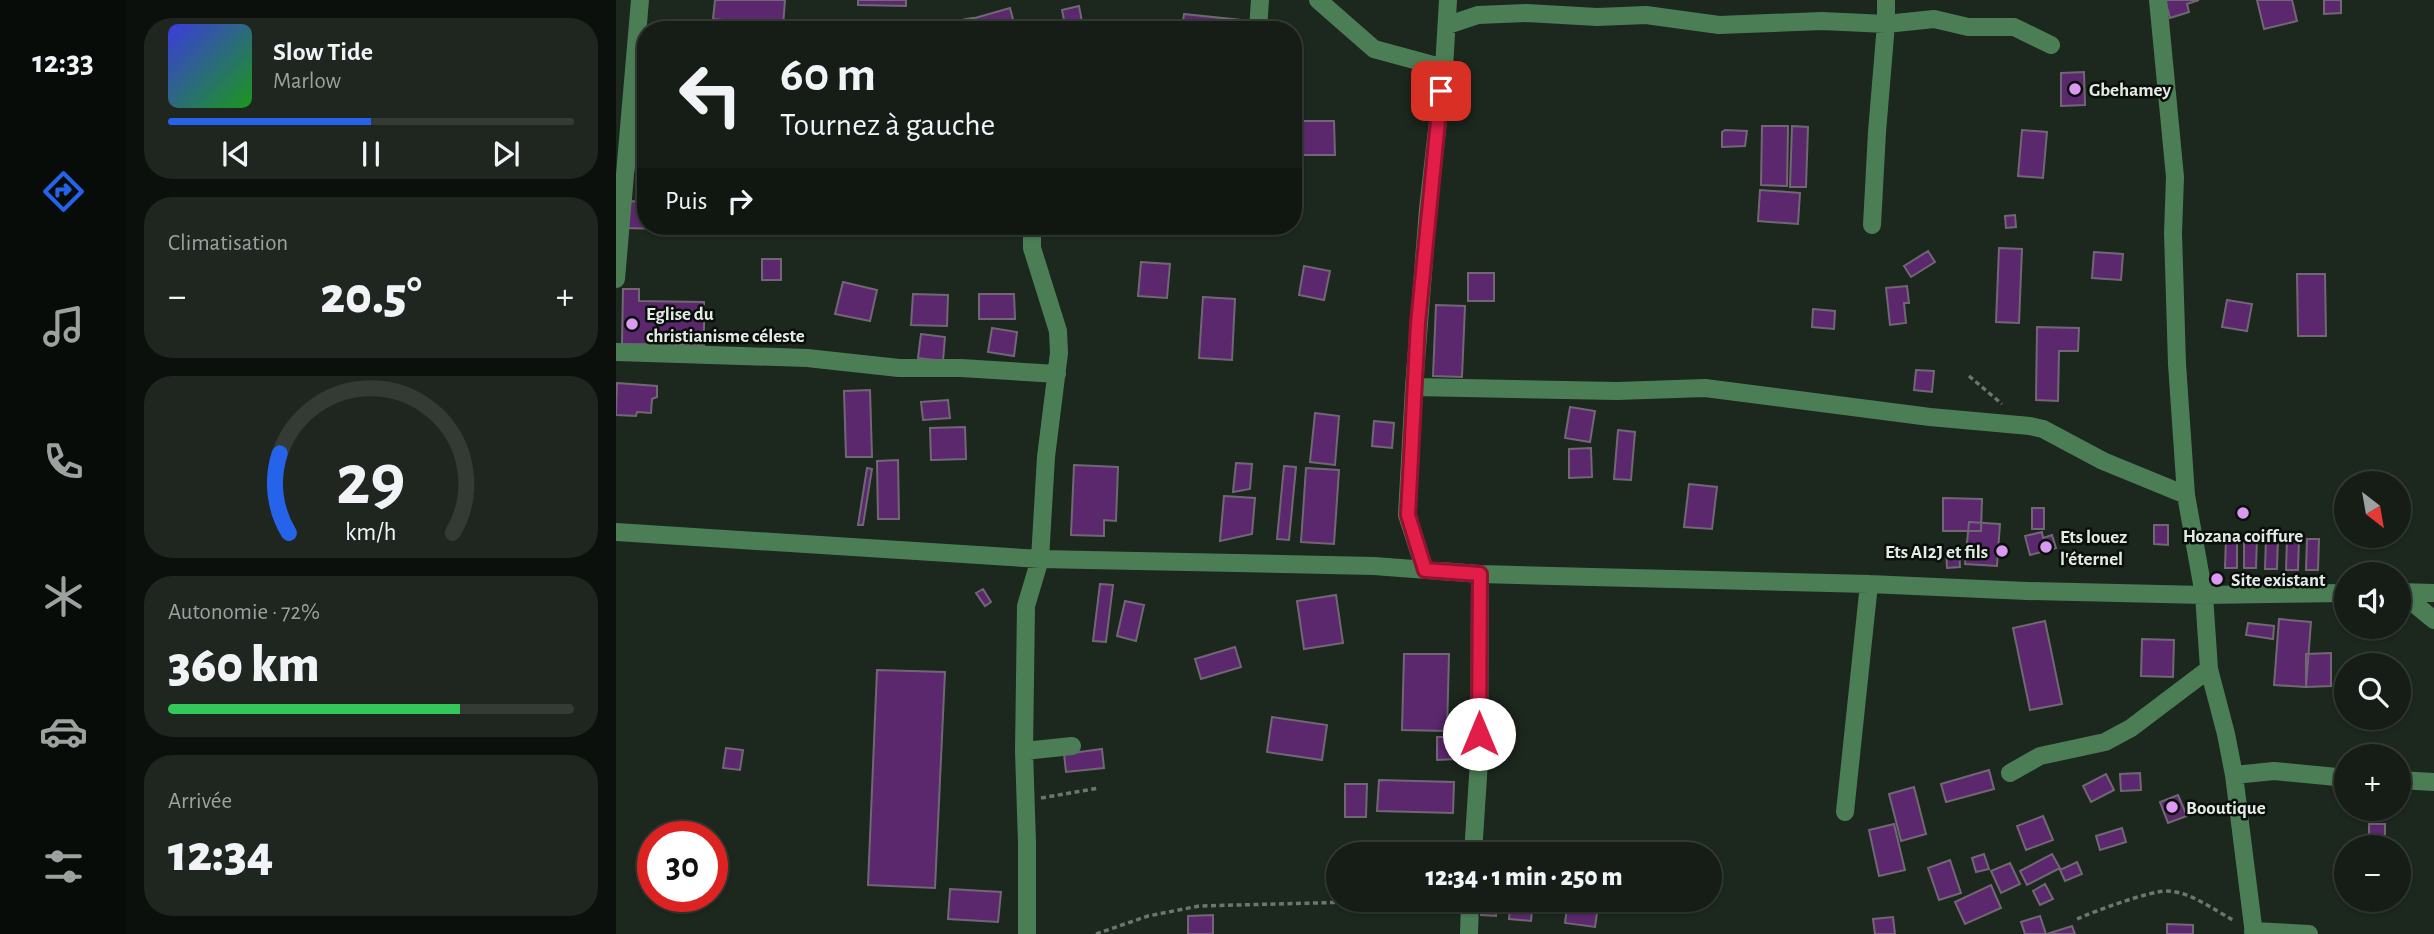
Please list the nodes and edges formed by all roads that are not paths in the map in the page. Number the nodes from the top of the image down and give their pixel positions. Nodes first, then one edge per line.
1 (640, 0) edge
2 (1260, 0) edge
3 (1318, 0) edge
4 (1448, 0) edge
5 (1886, 0) edge
6 (2158, 0) edge
7 (638, 21) edge
8 (1259, 21) edge
9 (1448, 24) junction
10 (1886, 24) junction
11 (637, 35) edge
12 (2051, 45) dead end
13 (1444, 68) junction
14 (1872, 225) dead end
15 (1032, 235) edge
16 (616, 279) edge
17 (616, 352) edge
18 (1057, 374) junction
19 (1415, 387) junction
20 (2186, 495) junction
21 (616, 532) edge
22 (1040, 559) junction
23 (1425, 570) junction
24 (1480, 574) junction
25 (1869, 584) junction
26 (2411, 592) edge
27 (2334, 593) edge
28 (2434, 593) edge
29 (2204, 595) junction
30 (2411, 601) edge
31 (2434, 621) edge
32 (2209, 670) junction
33 (1072, 746) dead end
34 (1024, 751) junction
35 (2010, 773) dead end
36 (2234, 775) junction
37 (2334, 777) edge
38 (2411, 781) edge
39 (2434, 782) edge
40 (1845, 812) dead end
41 (1474, 842) edge
42 (1470, 912) edge
43 (2253, 932) edge
44 (1027, 934) edge
45 (1469, 934) edge
46 (2309, 934) edge

1 - 7 street
2 - 8 street
3 - 13 street
4 - 9 street
5 - 10 street
6 - 20 street
9 - 10 street
9 - 13 street
10 - 12 street
10 - 14 street
11 - 16 street
13 - 19 street
15 - 18 street
17 - 18 street
18 - 22 street
19 - 20 street
19 - 23 street
20 - 29 street
21 - 22 street
22 - 23 street
22 - 34 street
23 - 24 street
24 - 25 street
24 - 41 street
25 - 29 street
25 - 40 street
26 - 28 street
27 - 29 street
29 - 32 street
30 - 31 street
32 - 35 street
32 - 36 street
33 - 34 street
34 - 44 street
36 - 37 street
36 - 43 street
38 - 39 street
42 - 45 street
43 - 46 street

